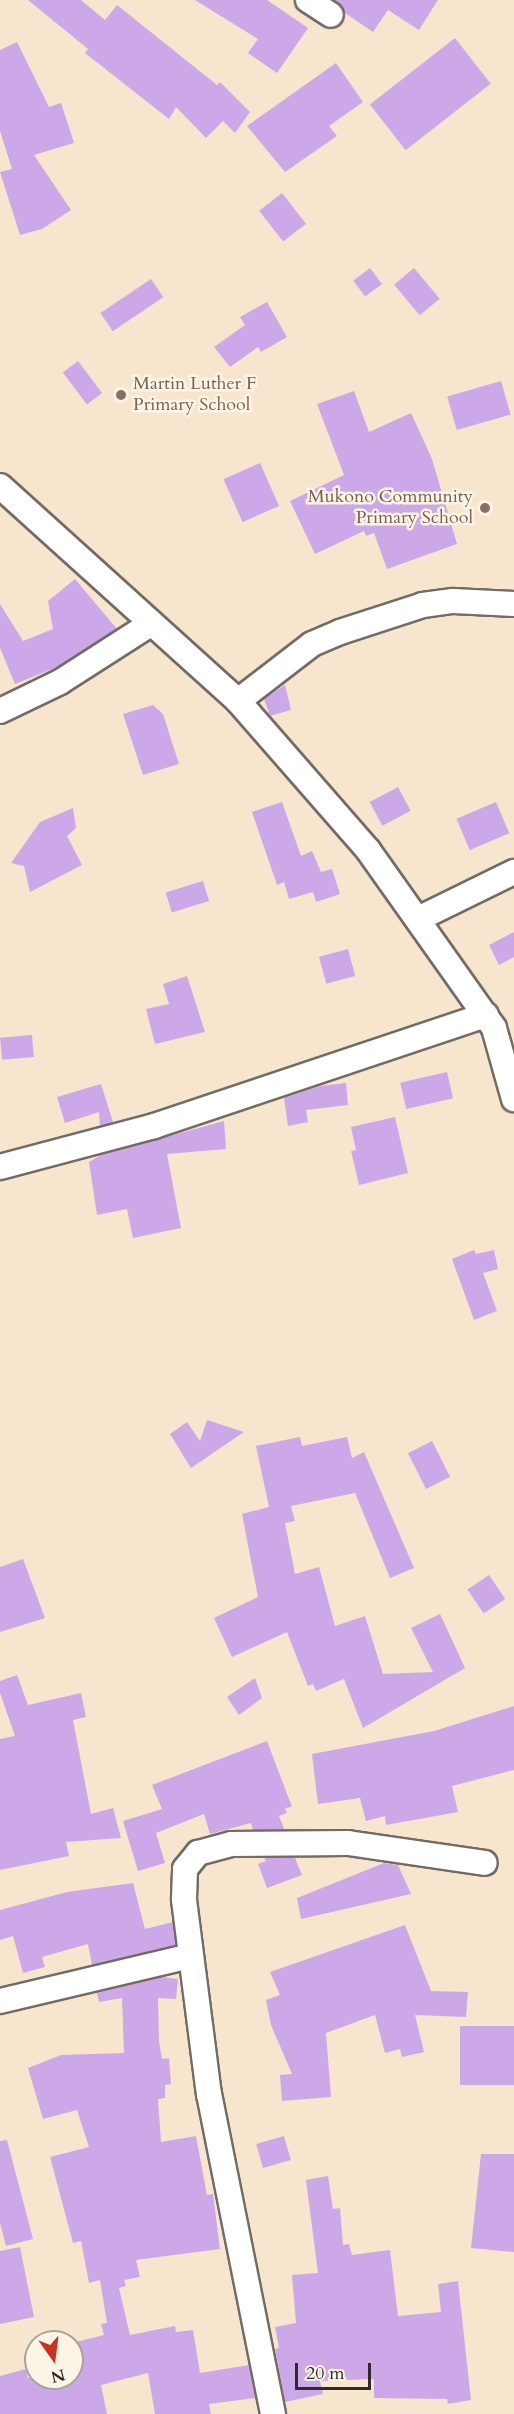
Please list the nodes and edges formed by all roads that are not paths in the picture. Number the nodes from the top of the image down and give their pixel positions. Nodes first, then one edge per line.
1 (308, 0) edge
2 (331, 15) dead end
3 (0, 486) edge
4 (514, 604) edge
5 (152, 622) junction
6 (238, 701) junction
7 (0, 711) edge
8 (514, 872) edge
9 (420, 918) junction
10 (486, 1015) junction
11 (514, 1099) edge
12 (0, 1167) edge
13 (485, 1863) dead end
14 (191, 1956) junction
15 (0, 2001) edge
16 (273, 2414) edge

1 - 2 street
3 - 5 street
4 - 6 street
5 - 6 street
5 - 7 street
6 - 9 street
8 - 9 street
9 - 10 street
10 - 11 street
10 - 12 street
13 - 14 street
14 - 15 street
14 - 16 street

